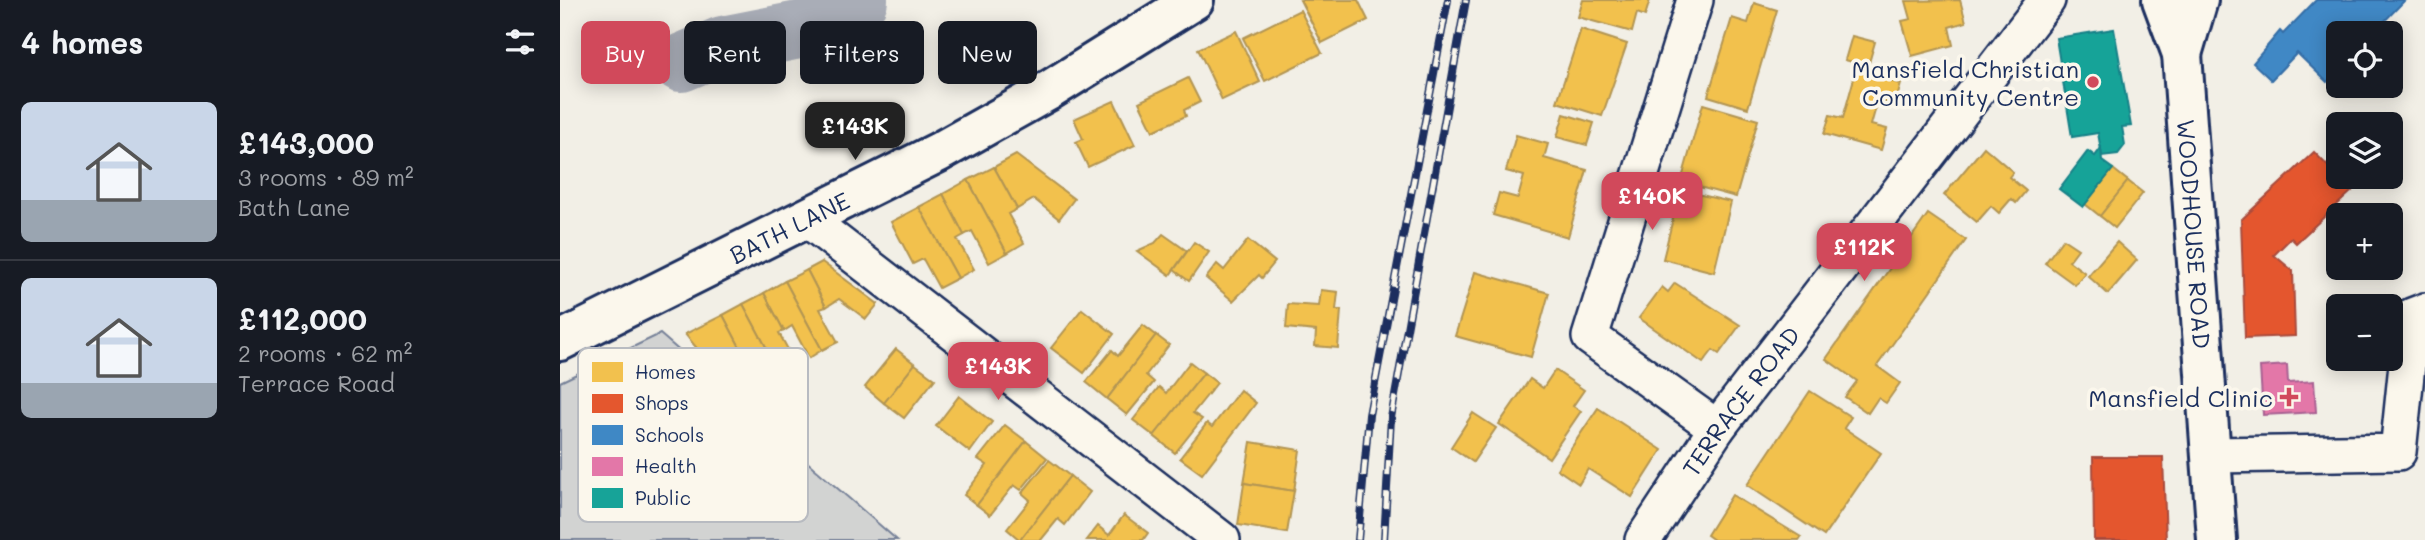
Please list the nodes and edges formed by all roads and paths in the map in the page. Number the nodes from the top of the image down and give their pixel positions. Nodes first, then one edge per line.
1 (1194, 0) edge
2 (1695, 0) edge
3 (2047, 0) edge
4 (2162, 0) edge
5 (2198, 0) edge
6 (2182, 54) junction
7 (807, 219) junction
8 (2425, 311) edge
9 (560, 341) edge
10 (1717, 428) junction
11 (2211, 455) junction
12 (1222, 540) edge
13 (1643, 540) edge
14 (2217, 540) edge

1 - 7 main road, BATH LANE
2 - 10 street
3 - 10 street, TERRACE ROAD
4 - 6 main road, WOODHOUSE ROAD
5 - 6 main road, WOODHOUSE ROAD
6 - 11 main road, WOODHOUSE ROAD
7 - 9 main road, BATH LANE
7 - 12 street
8 - 11 street
10 - 13 street, TERRACE ROAD
11 - 14 main road, WOODHOUSE ROAD

